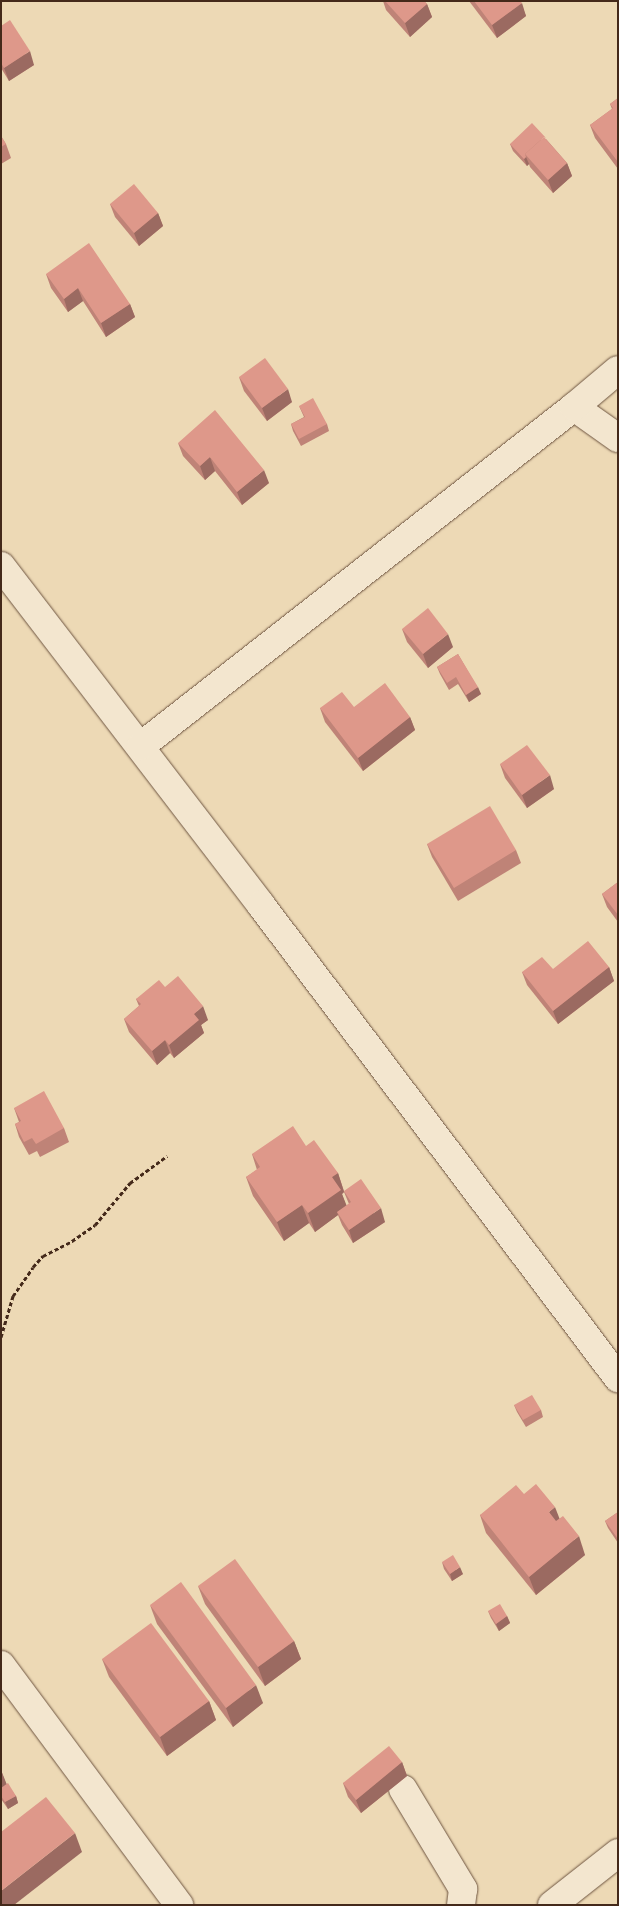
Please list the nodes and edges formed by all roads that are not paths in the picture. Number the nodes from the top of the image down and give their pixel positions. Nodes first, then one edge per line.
1 (618, 370) edge
2 (574, 407) junction
3 (618, 438) edge
4 (1, 566) edge
5 (141, 746) junction
6 (618, 1378) edge
7 (1, 1665) edge
8 (403, 1789) dead end
9 (618, 1853) edge
10 (179, 1905) edge
11 (461, 1905) edge
12 (552, 1905) edge

1 - 2 street
2 - 3 street
2 - 5 street
4 - 5 street
5 - 6 street
7 - 10 street
8 - 11 street
9 - 12 street

